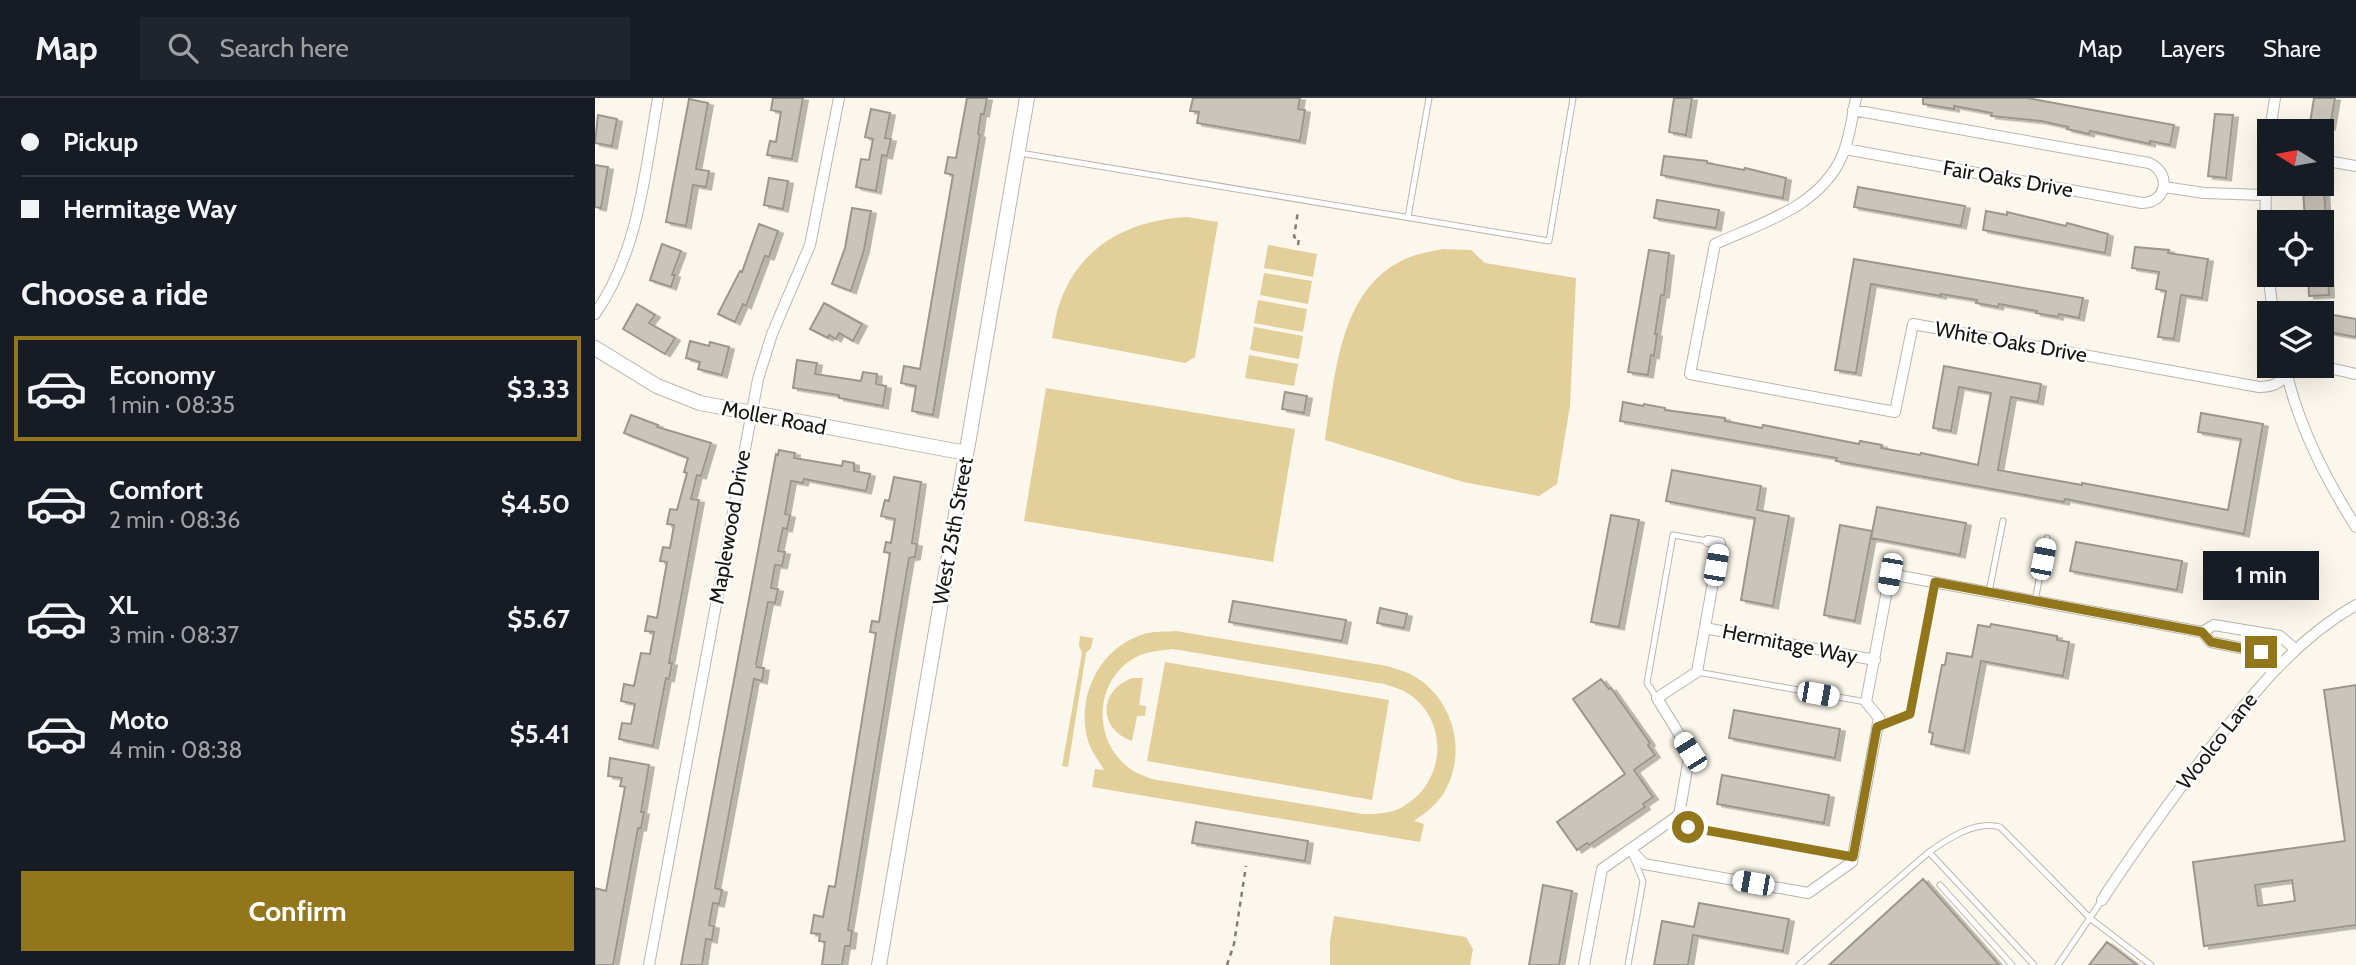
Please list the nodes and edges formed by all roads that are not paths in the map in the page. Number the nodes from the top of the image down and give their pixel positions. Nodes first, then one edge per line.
1 (658, 98) edge
2 (839, 98) edge
3 (1027, 98) edge
4 (1429, 98) edge
5 (1573, 98) edge
6 (1856, 98) edge
7 (2275, 98) edge
8 (1853, 110) junction
9 (2272, 119) edge
10 (1845, 149) junction
11 (1017, 152) junction
12 (2335, 162) edge
13 (2356, 166) edge
14 (2164, 187) junction
15 (2257, 195) edge
16 (2264, 196) edge
17 (1408, 217) junction
18 (2271, 301) edge
19 (595, 314) edge
20 (595, 348) edge
21 (2334, 370) edge
22 (2356, 374) edge
23 (2280, 378) edge
24 (2288, 378) edge
25 (751, 414) junction
26 (966, 453) junction
27 (2003, 522) dead end
28 (2356, 527) edge
29 (2047, 538) dead end
30 (1708, 541) joint
31 (1935, 582) junction
32 (1989, 592) junction
33 (2035, 601) junction
34 (2356, 605) edge
35 (1705, 628) junction
36 (2202, 632) junction
37 (2295, 649) junction
38 (1875, 660) junction
39 (2279, 664) junction
40 (1697, 672) junction
41 (1657, 698) junction
42 (1866, 702) junction
43 (1877, 727) junction
44 (1679, 815) junction
45 (1630, 849) junction
46 (1929, 852) junction
47 (1853, 857) junction
48 (1940, 885) dead end
49 (2102, 900) joint
50 (2091, 919) junction
51 (649, 965) edge
52 (879, 965) edge
53 (1584, 965) edge
54 (1627, 965) edge
55 (1799, 965) edge
56 (2012, 965) edge
57 (2034, 965) edge
58 (2058, 965) edge
59 (2151, 965) edge

1 - 19 street
2 - 25 street, Maplewood Drive
3 - 11 street, West 25th Street
4 - 17 lane
5 - 17 lane
6 - 8 street
7 - 9 street
8 - 10 street
8 - 14 street, Fair Oaks Drive
10 - 14 street, Fair Oaks Drive
10 - 23 street, White Oaks Drive
11 - 17 lane
11 - 26 street, West 25th Street
12 - 13 street
14 - 15 street
16 - 18 street
20 - 25 street, Moller Road
21 - 22 street, White Oaks Drive
24 - 28 street
25 - 26 street, Moller Road
25 - 51 street, Maplewood Drive
26 - 52 street, West 25th Street
27 - 32 lane
29 - 33 lane
30 - 35 street, Hermitage Way
30 - 41 lane
31 - 32 street, Hermitage Way
31 - 38 street, Hermitage Way
31 - 43 lane
32 - 33 street, Hermitage Way
33 - 36 street, Hermitage Way
34 - 37 street, Woolco Lane
35 - 38 street, Hermitage Way
35 - 40 street, Hermitage Way
36 - 37 street, Hermitage Way
36 - 39 street, Hermitage Way
37 - 39 street, Woolco Lane
38 - 42 street, Hermitage Way
39 - 49 street, Woolco Lane
40 - 41 street
40 - 42 lane
41 - 44 street
42 - 43 street
43 - 47 street
44 - 45 street
44 - 47 lane
45 - 47 street
45 - 53 street
45 - 54 lane
46 - 50 lane
46 - 55 lane
46 - 57 lane
48 - 56 lane
49 - 50 lane
50 - 58 lane
50 - 59 lane

